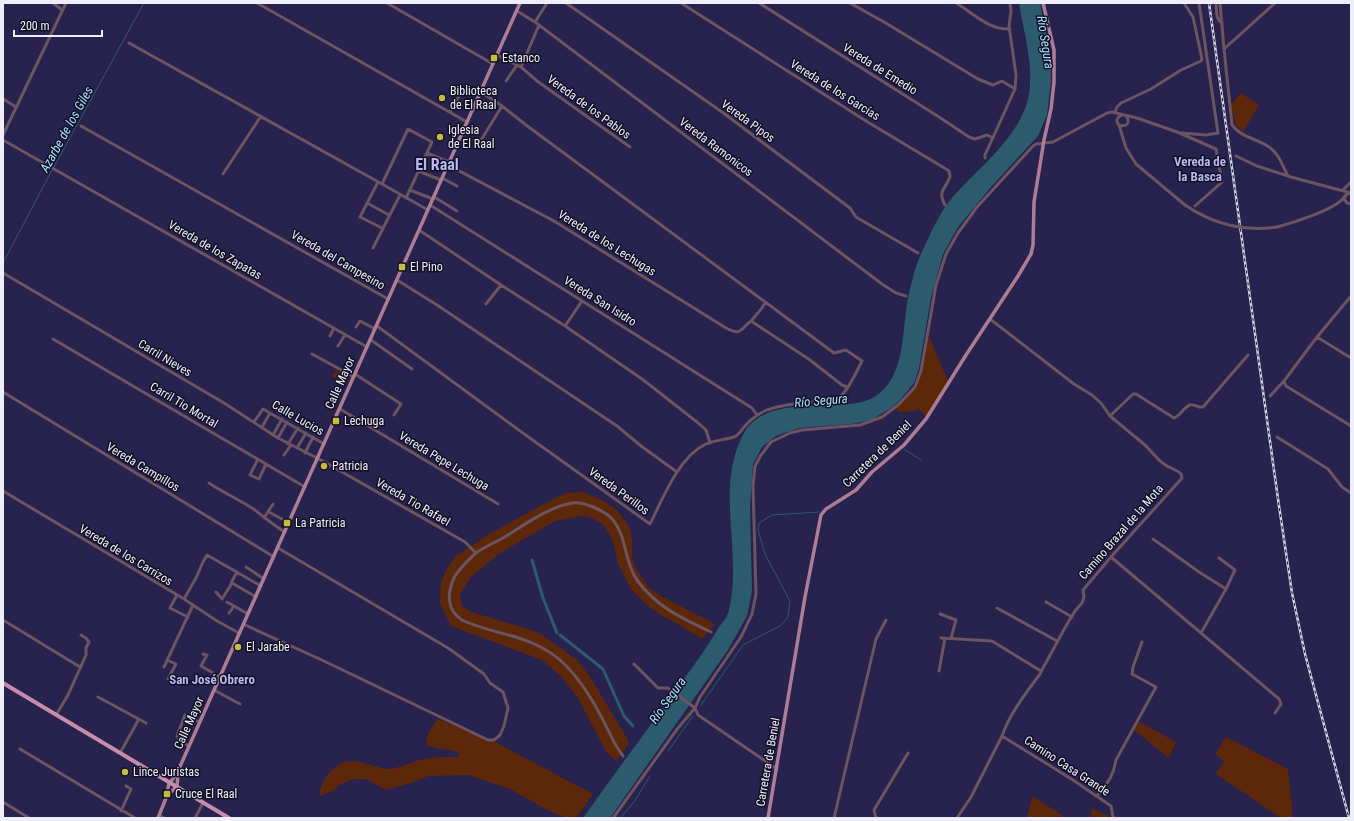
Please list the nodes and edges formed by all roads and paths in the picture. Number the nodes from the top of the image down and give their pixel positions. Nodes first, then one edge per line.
1 (53, 3) edge
2 (66, 3) edge
3 (257, 3) edge
4 (387, 3) edge
5 (520, 3) edge
6 (547, 3) edge
7 (566, 3) edge
8 (681, 3) edge
9 (759, 3) edge
10 (850, 3) edge
11 (956, 3) edge
12 (1010, 3) edge
13 (1043, 3) edge
14 (1184, 3) edge
15 (1199, 3) edge
16 (1216, 3) edge
17 (1220, 3) edge
18 (1275, 3) edge
19 (62, 10) junction
20 (517, 10) junction
21 (535, 22) junction
22 (1222, 23) junction
23 (539, 25) junction
24 (1010, 29) junction
25 (129, 43) dead end
26 (1224, 49) junction
27 (497, 55) junction
28 (493, 64) junction
29 (517, 65) junction
30 (521, 67) junction
31 (506, 81) dead end
32 (463, 89) dead end
33 (1015, 89) junction
34 (481, 92) junction
35 (3, 99) edge
36 (1121, 103) junction
37 (502, 106) junction
38 (16, 107) junction
39 (450, 112) junction
40 (1114, 112) junction
41 (1124, 115) junction
42 (261, 116) junction
43 (1117, 118) junction
44 (1137, 118) junction
45 (467, 122) junction
46 (1127, 124) junction
47 (1119, 125) junction
48 (81, 126) dead end
49 (1176, 132) junction
50 (3, 134) edge
51 (1122, 134) junction
52 (993, 138) junction
53 (3, 140) edge
54 (1044, 144) junction
55 (478, 145) dead end
56 (630, 147) dead end
57 (427, 153) junction
58 (1236, 156) dead end
59 (985, 158) dead end
60 (449, 164) junction
61 (418, 172) junction
62 (223, 174) dead end
63 (1288, 176) junction
64 (442, 180) junction
65 (378, 182) junction
66 (1351, 182) edge
67 (382, 184) junction
68 (457, 186) dead end
69 (410, 190) junction
70 (1343, 190) junction
71 (1351, 193) edge
72 (400, 194) junction
73 (1345, 195) junction
74 (406, 198) junction
75 (433, 198) junction
76 (367, 203) junction
77 (1338, 204) junction
78 (1349, 204) edge
79 (430, 205) junction
80 (945, 205) dead end
81 (1195, 206) dead end
82 (428, 210) junction
83 (456, 211) dead end
84 (389, 215) junction
85 (382, 228) junction
86 (419, 230) junction
87 (372, 248) dead end
88 (918, 253) dead end
89 (3, 273) edge
90 (397, 280) junction
91 (501, 284) junction
92 (906, 296) dead end
93 (1351, 296) edge
94 (388, 299) junction
95 (582, 301) junction
96 (765, 303) junction
97 (486, 304) dead end
98 (990, 319) junction
99 (751, 321) junction
100 (565, 326) junction
101 (356, 327) dead end
102 (376, 327) junction
103 (334, 328) junction
104 (344, 335) junction
105 (330, 336) dead end
106 (1317, 337) junction
107 (53, 339) dead end
108 (370, 340) junction
109 (338, 346) dead end
110 (367, 347) junction
111 (312, 354) dead end
112 (1248, 355) dead end
113 (1351, 358) edge
114 (412, 369) dead end
115 (355, 375) junction
116 (1284, 381) junction
117 (847, 388) junction
118 (3, 392) edge
119 (1270, 396) dead end
120 (340, 409) junction
121 (270, 413) junction
122 (394, 415) dead end
123 (757, 415) junction
124 (1110, 416) junction
125 (282, 419) junction
126 (254, 422) junction
127 (287, 422) junction
128 (1351, 426) edge
129 (262, 427) junction
130 (298, 428) junction
131 (306, 433) junction
132 (273, 435) junction
133 (313, 437) junction
134 (1276, 437) dead end
135 (278, 438) junction
136 (710, 443) junction
137 (324, 444) junction
138 (290, 445) junction
139 (297, 448) junction
140 (306, 453) junction
141 (284, 456) dead end
142 (258, 459) junction
143 (318, 459) junction
144 (266, 464) junction
145 (252, 470) junction
146 (677, 472) junction
147 (261, 474) junction
148 (209, 483) dead end
149 (305, 487) junction
150 (3, 491) edge
151 (1351, 493) edge
152 (273, 504) dead end
153 (498, 504) dead end
154 (269, 512) junction
155 (264, 518) junction
156 (289, 523) junction
157 (285, 532) junction
158 (1153, 539) dead end
159 (278, 548) junction
160 (476, 553) junction
161 (274, 557) junction
162 (1110, 557) junction
163 (1219, 558) dead end
164 (246, 567) dead end
165 (237, 572) junction
166 (264, 579) junction
167 (232, 583) junction
168 (261, 586) junction
169 (1226, 589) junction
170 (216, 592) dead end
171 (177, 595) junction
172 (256, 597) junction
173 (184, 599) junction
174 (227, 602) dead end
175 (1046, 602) dead end
176 (193, 606) junction
177 (234, 606) junction
178 (997, 608) dead end
179 (229, 613) dead end
180 (248, 614) junction
181 (940, 614) dead end
182 (188, 617) junction
183 (1072, 617) junction
184 (3, 620) edge
185 (886, 620) dead end
186 (243, 624) junction
187 (711, 632) dead end
188 (1201, 633) junction
189 (239, 634) junction
190 (81, 635) dead end
191 (951, 638) junction
192 (1057, 641) junction
193 (1142, 642) dead end
194 (203, 654) dead end
195 (168, 660) junction
196 (634, 664) dead end
197 (80, 667) junction
198 (164, 667) dead end
199 (939, 671) dead end
200 (1041, 671) junction
201 (220, 677) junction
202 (168, 679) dead end
203 (3, 683) edge
204 (214, 690) junction
205 (98, 697) dead end
206 (240, 704) dead end
207 (695, 708) junction
208 (1276, 713) dead end
209 (56, 714) junction
210 (139, 719) junction
211 (200, 722) junction
212 (146, 723) dead end
213 (177, 736) dead end
214 (1002, 736) junction
215 (178, 740) dead end
216 (189, 746) junction
217 (20, 749) dead end
218 (120, 753) junction
219 (908, 753) dead end
220 (623, 756) dead end
221 (777, 769) junction
222 (178, 771) junction
223 (170, 783) junction
224 (126, 786) dead end
225 (176, 786) junction
226 (1096, 796) junction
227 (166, 798) junction
228 (3, 802) edge
229 (203, 803) junction
230 (121, 811) junction
231 (158, 816) edge
232 (29, 818) edge
233 (135, 818) edge
234 (164, 818) edge
235 (195, 818) edge
236 (229, 818) edge
237 (613, 818) edge
238 (768, 818) edge
239 (834, 818) edge
240 (876, 818) edge
241 (957, 818) edge
242 (1113, 818) edge

1 - 19 street
2 - 19 street
3 - 39 street
4 - 28 street
5 - 20 main road, Calle Mayor
6 - 21 street
7 - 88 street, Vereda Pipos
8 - 80 street, Vereda de los Garcías
9 - 52 street, Vereda de Emedio
10 - 33 street
11 - 24 street
12 - 24 street
13 - 54 main road, Carretera de Beniel
14 - 36 street
15 - 49 street
16 - 22 street
17 - 22 street
18 - 26 street
19 - 38 street
20 - 21 street, Vereda Ramonicos
20 - 27 main road, Calle Mayor
21 - 23 street, Vereda Ramonicos
22 - 26 street
23 - 30 street
23 - 92 street, Vereda Ramonicos
24 - 33 street
25 - 42 street
26 - 63 street
27 - 28 main road, Calle Mayor
27 - 29 street, Vereda de los Pablos
28 - 34 main road, Calle Mayor
29 - 30 street, Vereda de los Pablos
29 - 31 street
30 - 56 street, Vereda de los Pablos
32 - 39 street
33 - 52 street
34 - 37 street
34 - 45 main road, Calle Mayor
35 - 38 street
36 - 40 street
36 - 41 street
37 - 55 street
37 - 96 street
38 - 50 street
39 - 45 street
40 - 41 street
40 - 43 street
40 - 54 street
41 - 43 street
41 - 44 street
41 - 46 street
42 - 62 street
42 - 65 street
43 - 47 street
44 - 46 street
44 - 49 street
45 - 60 main road, Calle Mayor
46 - 47 street
46 - 51 street
47 - 51 street
48 - 94 street, Vereda del Campesino
49 - 81 street
51 - 77 street, bridge
52 - 59 street
53 - 103 street, Vereda de los Zapatas
54 - 98 main road, Carretera de Beniel
54 - 207 street
57 - 60 street, Vereda de los Lechugas
57 - 61 street
57 - 67 street
58 - 63 street
60 - 64 main road, Calle Mayor
60 - 99 street, Vereda de los Lechugas
61 - 64 street
61 - 69 street
63 - 70 street
64 - 68 street
64 - 75 main road, Calle Mayor
65 - 67 street
65 - 76 street
66 - 70 street
67 - 72 street
69 - 74 street
69 - 75 street
70 - 71 street
70 - 73 street
71 - 73 street
72 - 74 street
72 - 84 street
73 - 77 street
73 - 78 street
74 - 82 street
75 - 79 main road, Calle Mayor
75 - 83 street
76 - 84 street
76 - 85 street
77 - 78 street
79 - 82 main road, Calle Mayor
79 - 95 street, Vereda San Isidro
82 - 86 main road, Calle Mayor
84 - 85 street
85 - 87 street
86 - 90 main road, Calle Mayor
86 - 91 street
89 - 126 street, Carril Nieves
90 - 94 main road, Calle Mayor
90 - 146 street
91 - 97 street
91 - 100 street
93 - 106 street
94 - 102 main road, Calle Mayor
95 - 100 street
95 - 123 street, Vereda San Isidro
96 - 99 street, Vereda de los Lechugas
96 - 117 street
98 - 124 street, Camino Brazal de la Mota
98 - 221 main road, Carretera de Beniel
99 - 117 street
100 - 136 street
101 - 102 street
102 - 108 main road, Calle Mayor
102 - 146 street, Vereda Perillos
103 - 104 street, Vereda de los Zapatas
103 - 105 street
104 - 109 street
104 - 110 street, Vereda de los Zapatas
106 - 113 street
106 - 116 street
107 - 142 street, Carril Tio Mortal
108 - 110 main road, Calle Mayor
108 - 114 street
110 - 115 main road, Calle Mayor
111 - 115 street
112 - 124 street
115 - 120 main road, Calle Mayor
115 - 122 street
116 - 119 street
116 - 128 street
117 - 123 street, Vereda Perillos
118 - 161 street, Vereda Campillos
120 - 137 main road, Calle Mayor
120 - 153 street, Vereda Pepe Lechuga
121 - 125 street, Calle Lucios
121 - 126 street, Calle Lucios
121 - 129 street
123 - 136 street, Vereda Perillos
124 - 162 street, Camino Brazal de la Mota
125 - 127 street, Calle Lucios
125 - 132 street
126 - 129 street, Carril Nieves
127 - 130 street, Calle Lucios
127 - 135 street
129 - 132 street, Carril Nieves
130 - 131 street, Calle Lucios
130 - 138 street
131 - 133 street, Calle Lucios
131 - 139 street
132 - 135 street, Carril Nieves
133 - 137 street, Calle Lucios
133 - 140 street
134 - 151 street
135 - 138 street, Carril Nieves
136 - 146 street, Vereda Perillos
137 - 143 main road, Calle Mayor
138 - 139 street, Carril Nieves
138 - 141 street
139 - 140 street, Carril Nieves
140 - 143 street, Carril Nieves
142 - 144 street, Carril Tio Mortal
142 - 145 street
143 - 149 main road, Calle Mayor
143 - 160 street, Vereda Tio Rafael
144 - 147 street
144 - 149 street, Carril Tio Mortal
145 - 147 street
145 - 147 street
148 - 155 street
149 - 156 main road, Calle Mayor
150 - 171 street, Vereda de los Carrizos
152 - 154 street
154 - 155 street
154 - 156 street
155 - 157 street
156 - 157 main road, Calle Mayor
157 - 159 main road, Calle Mayor
158 - 169 street
159 - 161 main road, Calle Mayor
159 - 186 street
160 - 187 street
160 - 220 street
161 - 166 main road, Calle Mayor
162 - 183 street, Camino Brazal de la Mota
162 - 188 street
163 - 169 street
164 - 166 street
165 - 167 street
165 - 168 street
165 - 173 street
166 - 168 main road, Calle Mayor
167 - 170 street
167 - 172 street
168 - 172 main road, Calle Mayor
169 - 188 street
171 - 173 street, Vereda de los Carrizos
171 - 182 street
172 - 180 main road, Calle Mayor
173 - 176 street, Vereda de los Carrizos
174 - 177 street
175 - 183 street
176 - 182 street
176 - 189 street, Vereda de los Carrizos
177 - 179 street
177 - 180 street
178 - 192 street
180 - 186 main road, Calle Mayor
181 - 191 street
182 - 195 street
183 - 192 street, Camino Brazal de la Mota
184 - 197 street
185 - 239 street
186 - 189 main road, Calle Mayor
188 - 208 street
189 - 201 main road, Calle Mayor
190 - 197 street
191 - 199 street
191 - 200 street
192 - 200 street, Camino Brazal de la Mota
193 - 226 street
194 - 201 street
195 - 198 street
195 - 202 street
196 - 207 street
197 - 209 street
200 - 214 street, Camino Brazal de la Mota
201 - 204 main road, Calle Mayor
203 - 209 highway
204 - 206 street
204 - 211 main road, Calle Mayor
205 - 210 street
207 - 221 street
207 - 237 street
209 - 218 highway
210 - 212 street
210 - 218 street
211 - 213 street
211 - 216 main road, Calle Mayor
214 - 226 street, Camino Casa Grande
214 - 241 street, Camino Brazal de la Mota
215 - 216 street
216 - 222 main road, Calle Mayor
217 - 230 street
218 - 223 highway
219 - 240 street
221 - 238 main road, Carretera de Beniel
222 - 223 main road, Calle Mayor
222 - 225 main road, Calle Mayor
223 - 225 highway
223 - 227 main road, Calle Mayor
224 - 230 street
225 - 227 main road
225 - 229 highway
226 - 242 street, Camino Casa Grande
227 - 231 main road
228 - 232 street
229 - 235 street
229 - 236 highway
230 - 233 street
231 - 234 street

